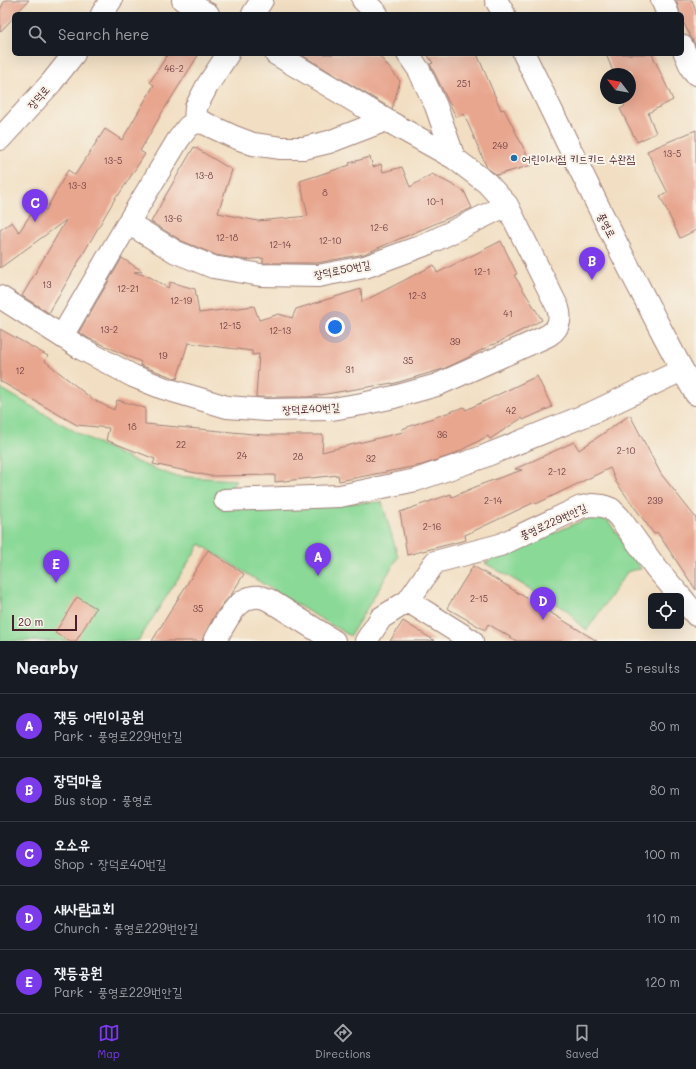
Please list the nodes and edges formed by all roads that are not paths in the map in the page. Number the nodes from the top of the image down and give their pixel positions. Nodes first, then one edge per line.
1 (111, 0) edge
2 (183, 0) edge
3 (262, 0) edge
4 (363, 0) edge
5 (496, 0) edge
6 (662, 0) edge
7 (103, 12) edge
8 (204, 12) edge
9 (255, 12) edge
10 (375, 12) edge
11 (503, 12) edge
12 (667, 12) edge
13 (684, 51) edge
14 (72, 56) edge
15 (227, 56) edge
16 (279, 56) edge
17 (409, 56) edge
18 (525, 56) edge
19 (696, 74) edge
20 (386, 120) junction
21 (195, 122) junction
22 (0, 139) edge
23 (454, 158) junction
24 (506, 205) junction
25 (128, 223) junction
26 (0, 297) edge
27 (62, 336) junction
28 (682, 370) junction
29 (696, 394) edge
30 (225, 500) dead end
31 (678, 593) edge
32 (684, 600) edge
33 (408, 602) junction
34 (696, 615) edge
35 (215, 641) edge
36 (334, 641) edge
37 (366, 641) edge
38 (472, 641) edge

1 - 7 street
2 - 8 street
3 - 9 street
4 - 10 street
5 - 11 street
6 - 12 street
13 - 19 street
14 - 22 street, 장덕로
15 - 21 street
16 - 20 street
17 - 23 street
18 - 28 street, 풍영로
20 - 21 street
20 - 23 street
21 - 25 street
23 - 24 street
24 - 25 street, 장덕로50번길
24 - 27 street, 장덕로40번길
25 - 27 street
26 - 27 street, 장덕로40번길
28 - 29 street, 풍영로
28 - 30 street
31 - 33 street, 풍영로229번안길
32 - 34 street, 풍영로229번안길
33 - 37 street, 풍영로229번안길
33 - 38 street
35 - 36 street

